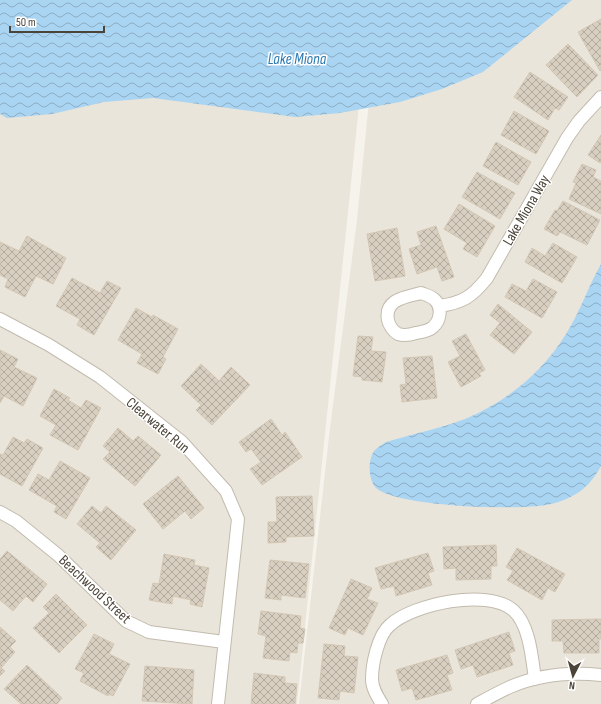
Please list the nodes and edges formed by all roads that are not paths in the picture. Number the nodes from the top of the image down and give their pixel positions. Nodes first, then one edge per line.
1 (601, 97) edge
2 (439, 306) dead end
3 (0, 319) edge
4 (0, 512) edge
5 (224, 642) junction
6 (601, 675) edge
7 (535, 679) junction
8 (218, 704) edge
9 (382, 704) edge
10 (478, 704) edge

1 - 2 street, Lake Miona Way
3 - 5 street, Clearwater Run
4 - 5 street, Beachwood Street
5 - 8 street, Clearwater Run
6 - 7 street
7 - 9 street
7 - 10 street

